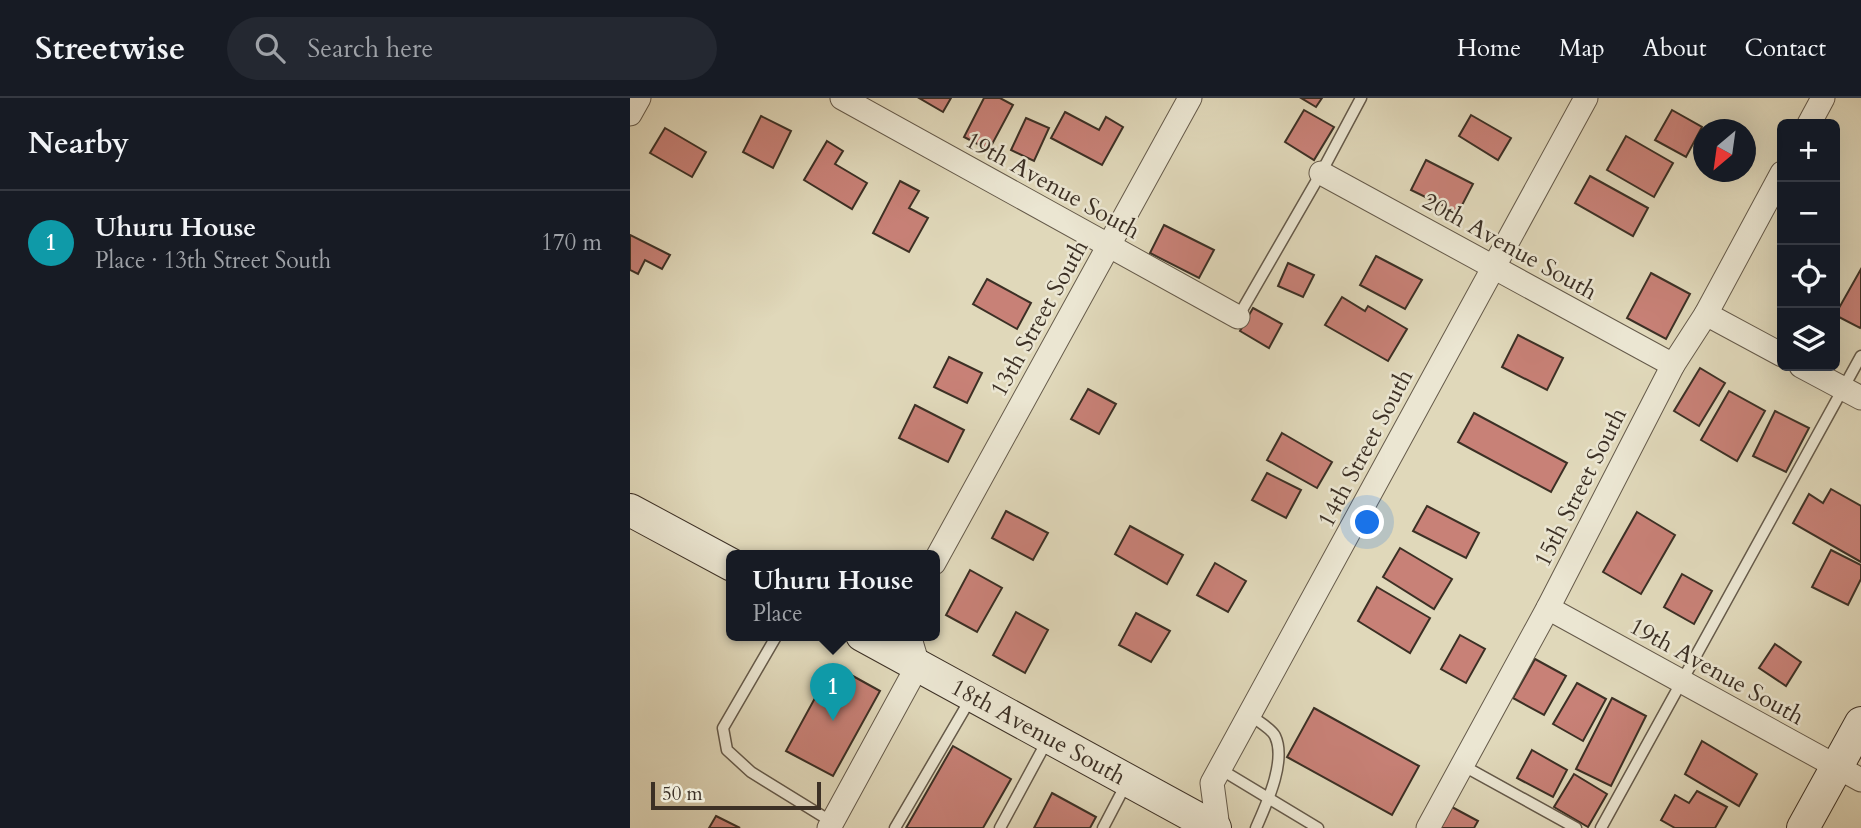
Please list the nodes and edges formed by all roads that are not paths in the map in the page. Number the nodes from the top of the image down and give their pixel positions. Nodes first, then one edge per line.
1 (639, 98) edge
2 (842, 98) edge
3 (1189, 98) edge
4 (1361, 98) edge
5 (1586, 98) edge
6 (1823, 98) edge
7 (630, 114) edge
8 (1812, 119) edge
9 (1321, 173) junction
10 (1777, 182) edge
11 (1108, 246) junction
12 (1493, 266) junction
13 (1706, 314) junction
14 (1238, 317) joint
15 (1777, 352) edge
16 (1861, 356) edge
17 (1673, 365) junction
18 (1810, 371) edge
19 (1852, 393) edge
20 (630, 510) edge
21 (940, 552) edge
22 (726, 562) edge
23 (1548, 608) junction
24 (773, 641) edge
25 (873, 641) edge
26 (911, 641) edge
27 (918, 665) junction
28 (1681, 681) junction
29 (972, 696) junction
30 (1250, 715) junction
31 (1861, 723) edge
32 (1049, 737) junction
33 (1462, 765) junction
34 (1220, 769) junction
35 (1849, 774) edge
36 (1129, 780) junction
37 (1269, 797) junction
38 (830, 825) edge
39 (895, 828) edge
40 (1000, 828) edge
41 (1103, 828) edge
42 (1216, 828) edge
43 (1256, 828) edge
44 (1318, 828) edge
45 (1428, 828) edge
46 (1576, 828) edge
47 (1601, 828) edge
48 (1803, 828) edge

1 - 7 street
2 - 11 street, 19th Avenue South
3 - 11 street, 13th Street South
4 - 9 lane
5 - 12 street, 14th Street South
6 - 8 street
9 - 12 street, 20th Avenue South
9 - 14 lane
10 - 13 street, 15th Street South
11 - 14 street, 19th Avenue South
11 - 21 street, 13th Street South
12 - 17 street, 20th Avenue South
12 - 30 street, 14th Street South
13 - 15 street
13 - 17 street, 15th Street South
16 - 19 lane
17 - 23 street, 15th Street South
18 - 19 street
19 - 28 lane
20 - 22 street
23 - 28 street, 19th Avenue South
23 - 33 street, 15th Street South
24 - 38 lane
25 - 27 street, 18th Avenue South
26 - 27 street
27 - 29 street, 18th Avenue South
27 - 38 street
28 - 35 street, 19th Avenue South
28 - 47 lane
29 - 32 street, 18th Avenue South
29 - 39 lane
30 - 34 street, 14th Street South
30 - 37 lane
31 - 35 street
32 - 36 street, 18th Avenue South
32 - 40 lane
33 - 45 street, 15th Street South
33 - 46 lane
34 - 37 lane
34 - 42 street, 14th Street South
35 - 48 street
36 - 41 lane
36 - 42 street, 18th Avenue South
37 - 43 lane
37 - 44 lane

